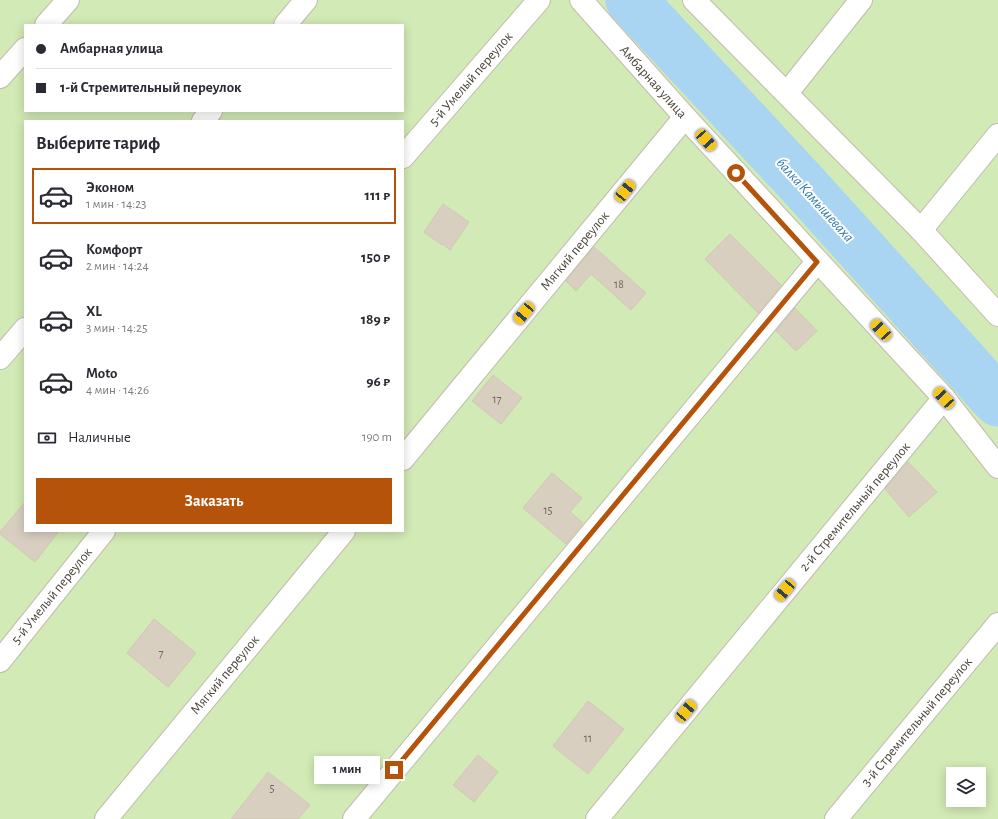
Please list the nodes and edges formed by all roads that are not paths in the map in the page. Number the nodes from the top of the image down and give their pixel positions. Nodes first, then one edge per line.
1 (68, 0) edge
2 (306, 0) edge
3 (539, 0) edge
4 (581, 0) edge
5 (694, 0) edge
6 (861, 0) edge
7 (47, 24) edge
8 (286, 24) edge
9 (24, 50) edge
10 (0, 77) edge
11 (786, 93) junction
12 (210, 112) edge
13 (685, 118) junction
14 (204, 120) edge
15 (998, 135) edge
16 (404, 157) edge
17 (921, 230) junction
18 (817, 262) junction
19 (998, 316) edge
20 (24, 330) edge
21 (0, 358) edge
22 (944, 398) junction
23 (404, 458) edge
24 (998, 467) edge
25 (103, 532) edge
26 (343, 532) edge
27 (998, 624) edge
28 (0, 661) edge
29 (106, 819) edge
30 (354, 819) edge
31 (597, 819) edge
32 (836, 819) edge

1 - 7 street
2 - 8 street
3 - 16 street, 5-й Умелый переулок
4 - 13 street, Амбарная улица
5 - 11 street
6 - 11 street
9 - 10 street
11 - 17 street
12 - 14 street
13 - 18 street, Амбарная улица
13 - 23 street, Мягкий переулок
15 - 17 street
17 - 19 street
18 - 22 street, Амбарная улица
18 - 30 street
20 - 21 street
22 - 24 street, Амбарная улица
22 - 31 street, 2-й Стремительный переулок
25 - 28 street, 5-й Умелый переулок
26 - 29 street, Мягкий переулок
27 - 32 street, 3-й Стремительный переулок

